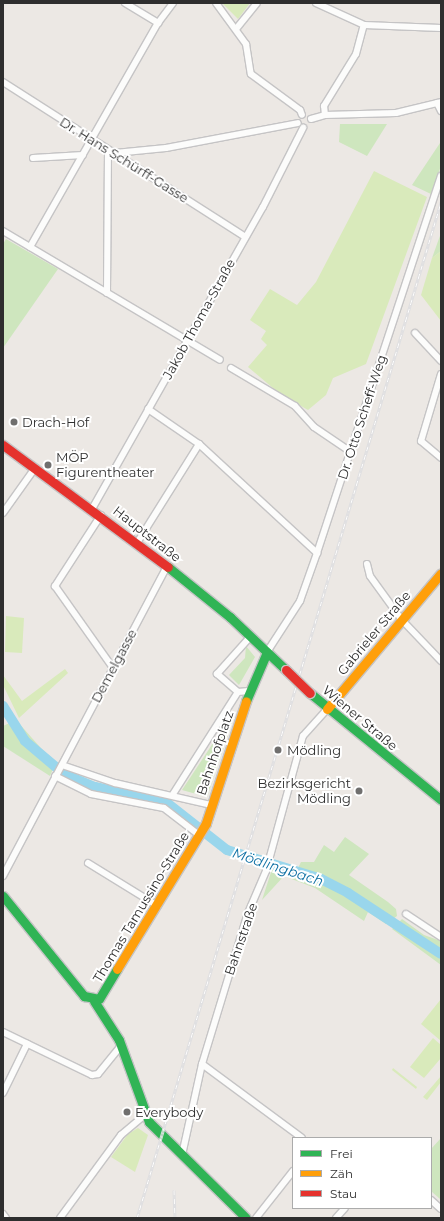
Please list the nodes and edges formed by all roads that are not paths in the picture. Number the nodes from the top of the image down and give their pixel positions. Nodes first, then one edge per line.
1 (125, 3) edge
2 (173, 3) edge
3 (216, 3) edge
4 (257, 3) edge
5 (316, 3) edge
6 (158, 23) junction
7 (364, 26) junction
8 (441, 28) edge
9 (236, 29) junction
10 (3, 82) edge
11 (439, 103) edge
12 (441, 111) edge
13 (302, 115) junction
14 (325, 115) junction
15 (311, 119) junction
16 (298, 123) junction
17 (303, 128) junction
18 (91, 139) junction
19 (108, 150) junction
20 (115, 153) junction
21 (83, 155) junction
22 (33, 158) dead end
23 (441, 176) edge
24 (3, 231) edge
25 (245, 237) junction
26 (30, 247) junction
27 (107, 293) junction
28 (416, 334) dead end
29 (188, 339) junction
30 (220, 360) dead end
31 (441, 361) edge
32 (231, 368) dead end
33 (441, 374) edge
34 (148, 409) junction
35 (199, 444) junction
36 (3, 445) edge
37 (351, 452) junction
38 (441, 458) edge
39 (35, 468) junction
40 (92, 509) junction
41 (3, 513) edge
42 (101, 515) junction
43 (137, 543) junction
44 (317, 553) junction
45 (367, 564) dead end
46 (167, 566) junction
47 (441, 573) edge
48 (402, 620) junction
49 (251, 636) junction
50 (267, 652) junction
51 (441, 661) edge
52 (113, 668) junction
53 (249, 691) junction
54 (238, 692) junction
55 (327, 709) junction
56 (62, 766) junction
57 (56, 775) junction
58 (173, 794) junction
59 (441, 800) edge
60 (211, 805) junction
61 (202, 829) junction
62 (88, 863) dead end
63 (3, 876) edge
64 (3, 896) edge
65 (158, 906) junction
66 (406, 914) dead end
67 (441, 937) edge
68 (94, 1001) junction
69 (3, 1032) edge
70 (27, 1044) junction
71 (121, 1046) junction
72 (202, 1064) junction
73 (3, 1093) edge
74 (146, 1114) junction
75 (301, 1137) edge
76 (182, 1155) junction
77 (292, 1172) edge
78 (432, 1201) edge
79 (343, 1209) edge
80 (441, 1209) edge
81 (3, 1214) edge
82 (6, 1218) edge
83 (60, 1218) edge
84 (246, 1218) edge
85 (256, 1218) edge
86 (336, 1218) edge

1 - 6 street
2 - 6 street
3 - 9 street
4 - 9 street
5 - 7 street
6 - 18 street
7 - 8 street
7 - 14 street
9 - 13 street
10 - 18 street, Dr. Hans Schürff-Gasse
11 - 12 street
11 - 14 street
13 - 15 street
13 - 16 street
14 - 15 street
15 - 17 street, Jakob Thoma-Straße
16 - 17 street
16 - 20 street
17 - 25 street, Jakob Thoma-Straße
18 - 19 street, Dr. Hans Schürff-Gasse
18 - 21 street
19 - 20 street, Dr. Hans Schürff-Gasse
19 - 27 street
20 - 25 street, Dr. Hans Schürff-Gasse
21 - 22 street
21 - 26 street
23 - 37 street, Dr. Otto Scheff-Weg
24 - 26 street
25 - 29 street, Jakob Thoma-Straße
26 - 27 street
27 - 29 street
28 - 31 street
29 - 30 street
29 - 34 street, Jakob Thoma-Straße
32 - 37 street
33 - 38 street
34 - 35 street
34 - 40 street, Jakob Thoma-Straße
35 - 43 street
35 - 44 street
36 - 39 main road, Hauptstraße
37 - 44 street, Dr. Otto Scheff-Weg
39 - 40 main road, Hauptstraße
39 - 41 street
40 - 42 main road, Hauptstraße
42 - 43 main road, Hauptstraße
42 - 52 street
43 - 46 main road, Hauptstraße
44 - 50 street, Dr. Otto Scheff-Weg
45 - 48 street
46 - 49 main road, Hauptstraße
46 - 52 street, Demelgasse
47 - 48 main road, Gabrieler Straße
48 - 51 street
48 - 55 main road, Gabrieler Straße
49 - 50 main road, Hauptstraße
49 - 54 street
50 - 53 main road, Bahnhofplatz
50 - 55 main road, Wiener Straße, bridge
52 - 56 street, Demelgasse
53 - 54 street
53 - 60 main road, Bahnhofplatz
54 - 58 street, Bahnhofplatz
55 - 59 main road, Wiener Straße
55 - 72 street, Bahnstraße
56 - 57 street, Demelgasse
56 - 58 street
57 - 61 street
57 - 63 street
58 - 60 street
60 - 61 main road, Bahnhofplatz
61 - 65 main road, Thomas Tamussino-Straße
62 - 65 street
64 - 68 main road
65 - 68 main road, Thomas Tamussino-Straße
66 - 67 street
68 - 71 main road
69 - 70 street
70 - 71 street
70 - 73 street
71 - 74 main road
72 - 75 street
72 - 76 street, Bahnstraße
74 - 76 main road
74 - 83 street
76 - 84 main road
77 - 85 street
78 - 80 street
79 - 86 street
81 - 82 street

